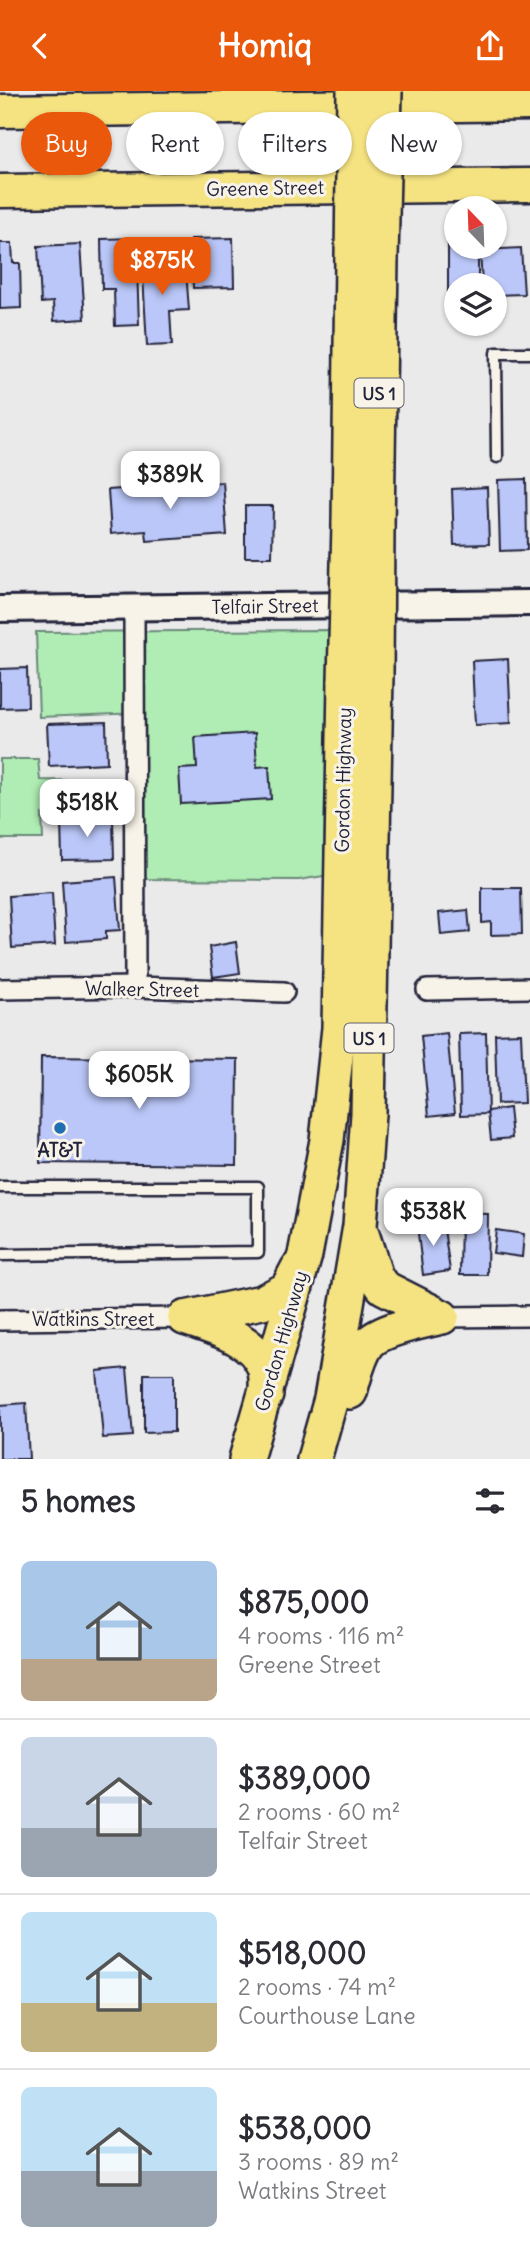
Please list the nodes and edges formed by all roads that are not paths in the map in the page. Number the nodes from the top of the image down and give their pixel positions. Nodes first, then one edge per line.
1 (354, 91) edge
2 (385, 91) edge
3 (530, 104) edge
4 (0, 111) edge
5 (530, 185) edge
6 (0, 191) edge
7 (367, 258) junction
8 (530, 353) edge
9 (497, 457) dead end
10 (530, 603) edge
11 (134, 608) junction
12 (0, 609) edge
13 (360, 677) junction
14 (135, 987) junction
15 (530, 988) edge
16 (0, 989) edge
17 (427, 990) dead end
18 (284, 992) dead end
19 (0, 1187) edge
20 (360, 1226) junction
21 (0, 1255) edge
22 (305, 1255) junction
23 (530, 1316) edge
24 (442, 1317) junction
25 (185, 1318) junction
26 (0, 1320) edge
27 (266, 1396) junction
28 (246, 1459) edge
29 (314, 1459) edge
30 (329, 1459) edge

1 - 7 highway, Gordon Highway / US 1, bridge
2 - 7 highway, Gordon Highway / US 1, bridge
3 - 4 main road
5 - 6 main road, Greene Street
7 - 13 highway, Gordon Highway / US 1, bridge
8 - 9 lane
10 - 11 street, Telfair Street
11 - 12 street, Telfair Street
11 - 14 street
13 - 20 highway, Gordon Highway / US 1
13 - 22 highway, Gordon Highway / US 1
14 - 16 street, Walker Street
14 - 18 street, Walker Street
15 - 17 street
19 - 21 lane
20 - 24 highway
20 - 29 highway, Gordon Highway / US 1
22 - 25 highway
22 - 27 highway, Gordon Highway / US 1
23 - 24 street
24 - 30 highway
25 - 26 street, Watkins Street
25 - 27 highway
27 - 28 highway, Gordon Highway / US 1

